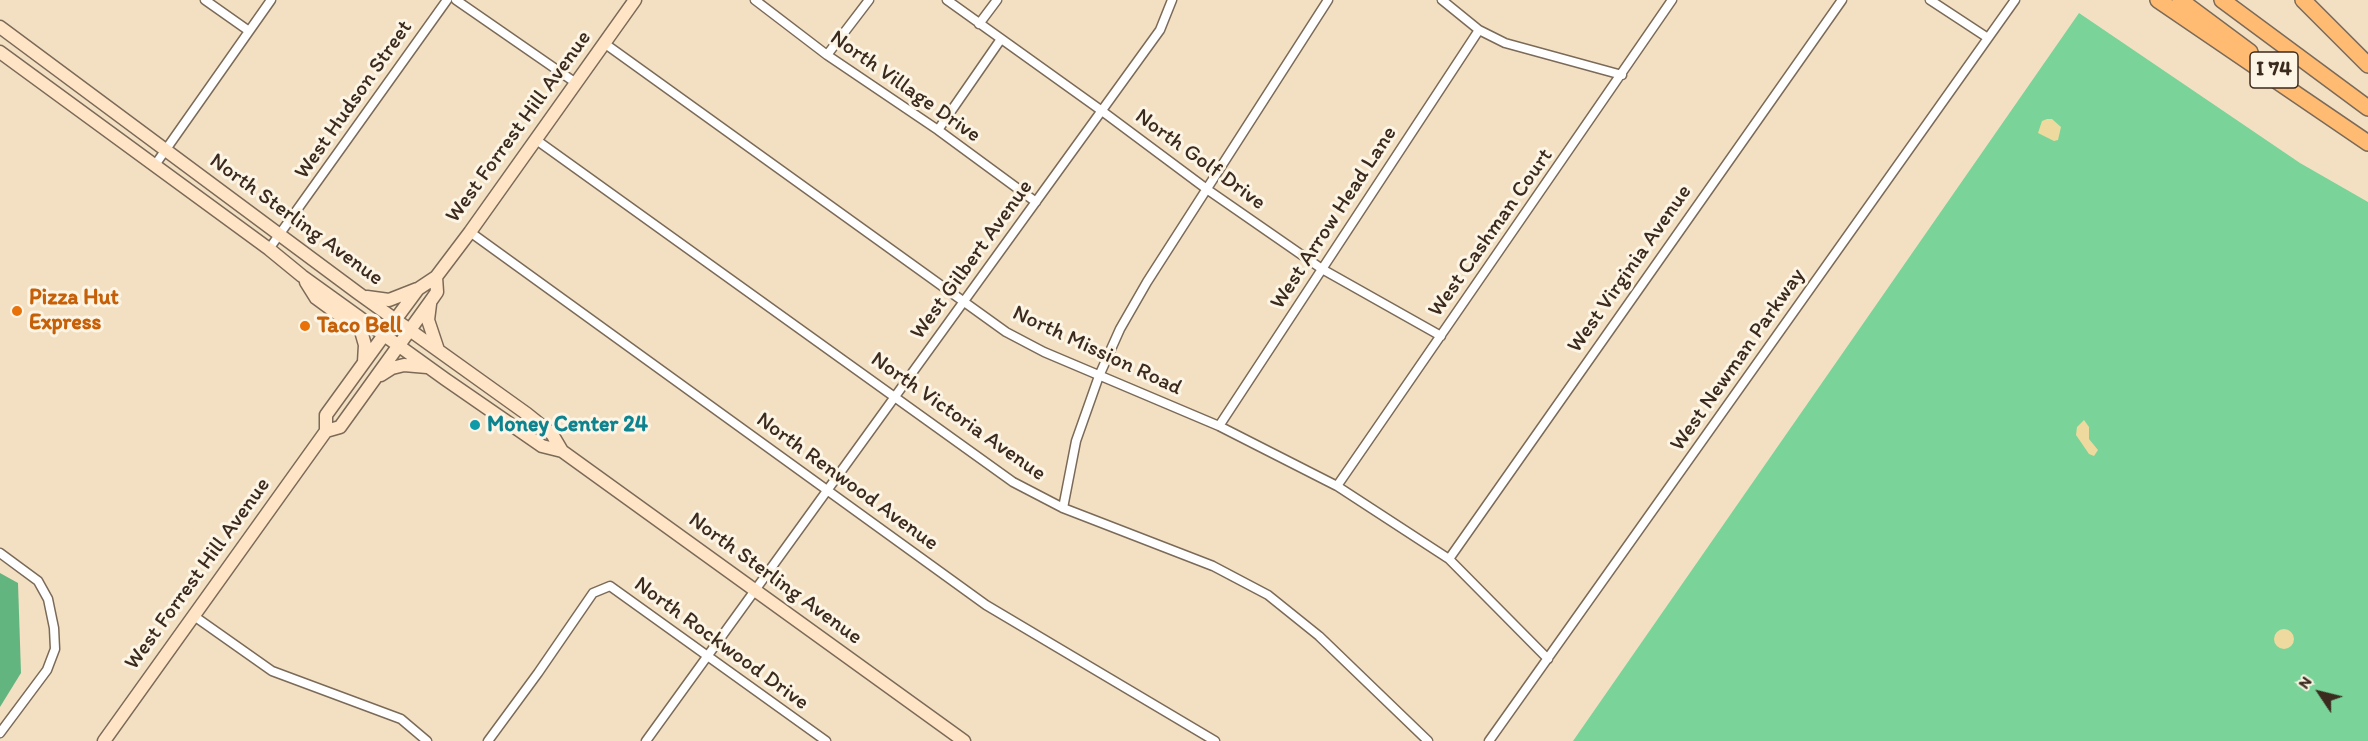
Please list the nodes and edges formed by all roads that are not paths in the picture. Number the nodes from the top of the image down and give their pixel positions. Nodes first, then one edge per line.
1 (205, 0) edge
2 (272, 0) edge
3 (447, 0) edge
4 (456, 0) edge
5 (635, 0) edge
6 (755, 0) edge
7 (869, 0) edge
8 (947, 0) edge
9 (997, 0) edge
10 (1172, 0) edge
11 (1328, 0) edge
12 (1442, 0) edge
13 (1672, 0) edge
14 (1842, 0) edge
15 (1930, 0) edge
16 (2015, 0) edge
17 (2157, 0) edge
18 (2180, 0) edge
19 (2222, 0) edge
20 (2303, 0) edge
21 (980, 24) junction
22 (0, 27) edge
23 (1479, 30) junction
24 (249, 31) junction
25 (1988, 38) junction
26 (1001, 39) junction
27 (604, 44) junction
28 (0, 52) edge
29 (827, 55) junction
30 (2368, 65) edge
31 (1622, 75) junction
32 (576, 83) junction
33 (2368, 108) edge
34 (1102, 111) junction
35 (938, 130) junction
36 (535, 139) junction
37 (2368, 141) edge
38 (165, 150) junction
39 (154, 165) junction
40 (1208, 190) junction
41 (1036, 202) junction
42 (470, 232) junction
43 (280, 235) junction
44 (269, 249) junction
45 (1322, 269) junction
46 (302, 276) junction
47 (436, 277) junction
48 (418, 289) junction
49 (362, 296) junction
50 (430, 302) junction
51 (964, 303) junction
52 (395, 319) junction
53 (410, 330) junction
54 (384, 335) junction
55 (1441, 336) junction
56 (399, 346) junction
57 (438, 350) junction
58 (364, 362) junction
59 (429, 367) junction
60 (1099, 376) junction
61 (375, 379) junction
62 (895, 396) junction
63 (1219, 426) junction
64 (326, 431) junction
65 (562, 451) junction
66 (1337, 486) junction
67 (827, 491) junction
68 (1063, 508) junction
69 (0, 552) edge
70 (1449, 559) junction
71 (755, 590) junction
72 (194, 616) junction
73 (706, 657) junction
74 (1548, 659) junction
75 (0, 733) edge
76 (104, 741) edge
77 (427, 741) edge
78 (488, 741) edge
79 (646, 741) edge
80 (826, 741) edge
81 (964, 741) edge
82 (1215, 741) edge
83 (1428, 741) edge
84 (1489, 741) edge

1 - 24 street
2 - 24 street
3 - 43 street, West Hudson Street
4 - 32 street
5 - 27 main road, West Forrest Hill Avenue
6 - 29 street, North Village Drive
7 - 29 street
8 - 21 street, North Golf Drive
9 - 21 street
10 - 34 street, West Gilbert Avenue
11 - 40 street
12 - 23 street
13 - 31 street, West Cashman Court
14 - 70 street, West Virginia Avenue
15 - 25 street
16 - 25 street, West Newman Parkway
17 - 37 highway
18 - 37 highway, I 74
19 - 33 highway, I 74
20 - 30 highway
21 - 26 street, North Golf Drive
22 - 38 main road, North Sterling Avenue
23 - 31 street
23 - 45 street, West Arrow Head Lane
24 - 38 street
25 - 74 street, West Newman Parkway
26 - 34 street, North Golf Drive
26 - 35 street
27 - 32 main road, West Forrest Hill Avenue
27 - 51 street, North Mission Road
28 - 39 main road, North Sterling Avenue
29 - 35 street, North Village Drive
31 - 55 street, West Cashman Court
32 - 36 main road, West Forrest Hill Avenue
34 - 40 street, North Golf Drive
34 - 41 street, West Gilbert Avenue
35 - 41 street, North Village Drive
36 - 42 main road, West Forrest Hill Avenue
36 - 62 street, North Victoria Avenue
38 - 39 street
38 - 43 main road, North Sterling Avenue
39 - 44 main road, North Sterling Avenue
40 - 45 street, North Golf Drive
40 - 60 street
41 - 51 street, West Gilbert Avenue
42 - 47 main road, West Forrest Hill Avenue
42 - 67 street, North Renwood Avenue
43 - 44 street, West Hudson Street
43 - 49 main road, North Sterling Avenue
44 - 46 main road, North Sterling Avenue
45 - 55 street, North Golf Drive
45 - 63 street, West Arrow Head Lane
46 - 54 main road, North Sterling Avenue
46 - 58 main road
47 - 48 main road, West Forrest Hill Avenue
47 - 50 main road, West Forrest Hill Avenue
48 - 49 main road
48 - 52 main road, West Forrest Hill Avenue
49 - 52 main road, North Sterling Avenue
50 - 53 main road, West Forrest Hill Avenue
50 - 57 main road
51 - 60 street, North Mission Road
51 - 62 street, West Gilbert Avenue
52 - 53 main road, North Sterling Avenue
52 - 54 main road, West Forrest Hill Avenue
53 - 56 main road, West Forrest Hill Avenue
53 - 57 main road, North Sterling Avenue
54 - 56 main road, North Sterling Avenue
54 - 58 main road, West Forrest Hill Avenue
55 - 66 street, West Cashman Court
56 - 59 main road, North Sterling Avenue
56 - 61 main road, West Forrest Hill Avenue
57 - 65 main road, North Sterling Avenue
58 - 64 main road, West Forrest Hill Avenue
59 - 61 main road
59 - 65 main road, North Sterling Avenue
60 - 63 street, North Mission Road
60 - 68 street
61 - 64 main road, West Forrest Hill Avenue
62 - 67 street, West Gilbert Avenue
62 - 68 street, North Victoria Avenue
63 - 66 street, North Mission Road
64 - 72 main road, West Forrest Hill Avenue
65 - 71 main road, North Sterling Avenue
66 - 70 street, North Mission Road
67 - 71 street, West Gilbert Avenue
67 - 82 street, North Renwood Avenue
68 - 83 street, North Victoria Avenue
69 - 75 street
70 - 74 street, North Mission Road
71 - 73 street, West Gilbert Avenue
71 - 81 main road, North Sterling Avenue
72 - 76 main road, West Forrest Hill Avenue
72 - 77 street
73 - 78 street, North Rockwood Drive
73 - 79 street, West Gilbert Avenue
73 - 80 street, North Rockwood Drive
74 - 84 street, West Newman Parkway

